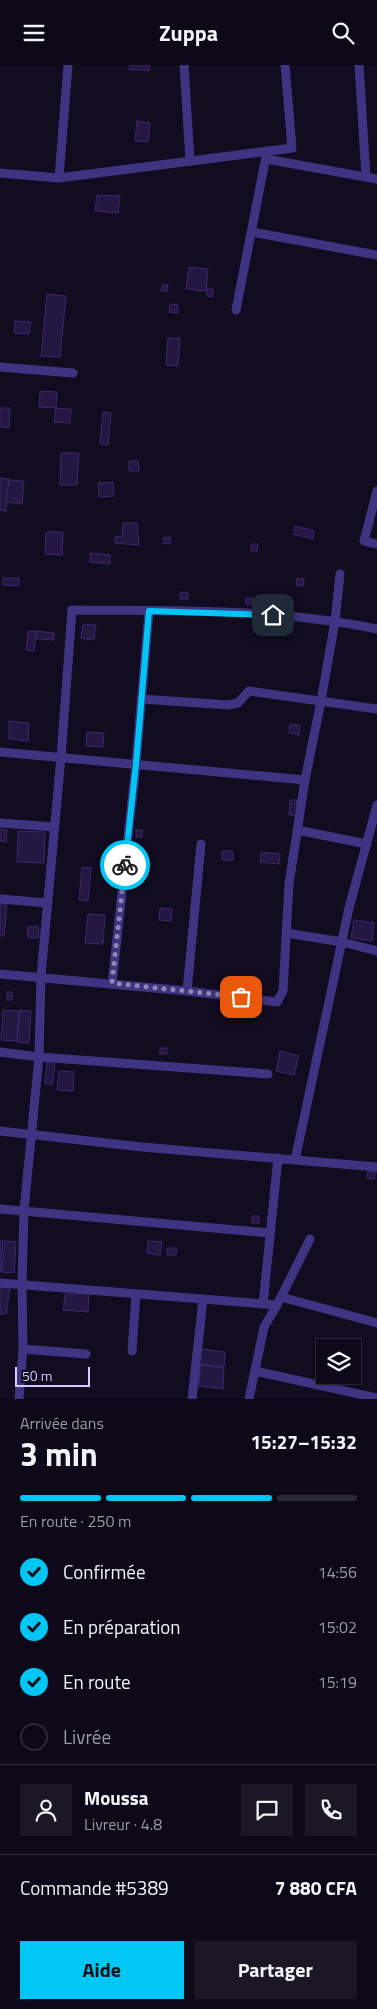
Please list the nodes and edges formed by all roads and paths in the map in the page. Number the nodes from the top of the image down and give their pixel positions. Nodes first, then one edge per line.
1 (68, 65) edge
2 (184, 65) edge
3 (285, 65) edge
4 (359, 65) edge
5 (266, 155) junction
6 (190, 161) junction
7 (0, 173) edge
8 (366, 177) junction
9 (59, 178) junction
10 (377, 179) edge
11 (252, 232) junction
12 (377, 255) edge
13 (236, 310) dead end
14 (0, 367) edge
15 (73, 373) dead end
16 (377, 491) edge
17 (377, 544) edge
18 (340, 574) dead end
19 (149, 611) junction
20 (335, 621) junction
21 (377, 629) edge
22 (142, 699) junction
23 (321, 701) junction
24 (377, 709) edge
25 (0, 752) edge
26 (61, 757) junction
27 (136, 764) junction
28 (305, 780) junction
29 (377, 805) edge
30 (0, 823) edge
31 (54, 827) junction
32 (297, 830) junction
33 (201, 844) dead end
34 (366, 844) junction
35 (0, 899) edge
36 (48, 903) junction
37 (288, 933) junction
38 (342, 942) junction
39 (377, 951) edge
40 (0, 974) edge
41 (41, 976) junction
42 (112, 983) junction
43 (187, 991) junction
44 (0, 1052) edge
45 (39, 1057) junction
46 (268, 1074) dead end
47 (0, 1131) edge
48 (31, 1133) junction
49 (278, 1159) junction
50 (294, 1160) junction
51 (377, 1167) edge
52 (0, 1209) edge
53 (24, 1210) junction
54 (270, 1233) junction
55 (310, 1239) dead end
56 (0, 1283) edge
57 (22, 1285) junction
58 (136, 1294) junction
59 (203, 1299) junction
60 (279, 1301) junction
61 (263, 1304) junction
62 (377, 1323) edge
63 (23, 1349) junction
64 (132, 1351) dead end
65 (86, 1355) dead end
66 (255, 1371) junction
67 (377, 1397) edge
68 (19, 1399) edge
69 (192, 1399) edge
70 (249, 1399) edge

1 - 9 street
2 - 6 street
3 - 5 street
4 - 8 street
5 - 6 street
5 - 8 street
5 - 11 street
6 - 9 street
7 - 9 street
8 - 10 street
11 - 12 street
11 - 13 street
14 - 15 street
16 - 17 street
18 - 20 street
19 - 20 street
19 - 22 street
19 - 26 street
20 - 21 street
20 - 23 street
22 - 23 street
22 - 27 street
23 - 24 street
23 - 28 street
25 - 26 street
26 - 27 street
26 - 31 street
27 - 28 street
27 - 42 street
28 - 32 street
29 - 34 street
30 - 31 street
31 - 36 street
32 - 34 street
32 - 37 street
33 - 43 street
34 - 38 street
35 - 36 street
36 - 41 street
37 - 38 street
37 - 43 street
38 - 39 street
38 - 50 street
40 - 41 street
41 - 42 street
41 - 45 street
42 - 43 street
44 - 45 street
45 - 46 street
45 - 48 street
47 - 48 street
48 - 49 street
48 - 53 street
49 - 50 street
49 - 54 street
50 - 51 street
52 - 53 street
53 - 54 street
53 - 57 street
54 - 61 street
55 - 60 street
56 - 57 street
57 - 58 street
57 - 63 street
58 - 59 street
58 - 64 street
59 - 61 street
59 - 69 street
60 - 61 street
60 - 62 street
60 - 66 street
63 - 65 street
63 - 68 street
66 - 67 street
66 - 70 street

